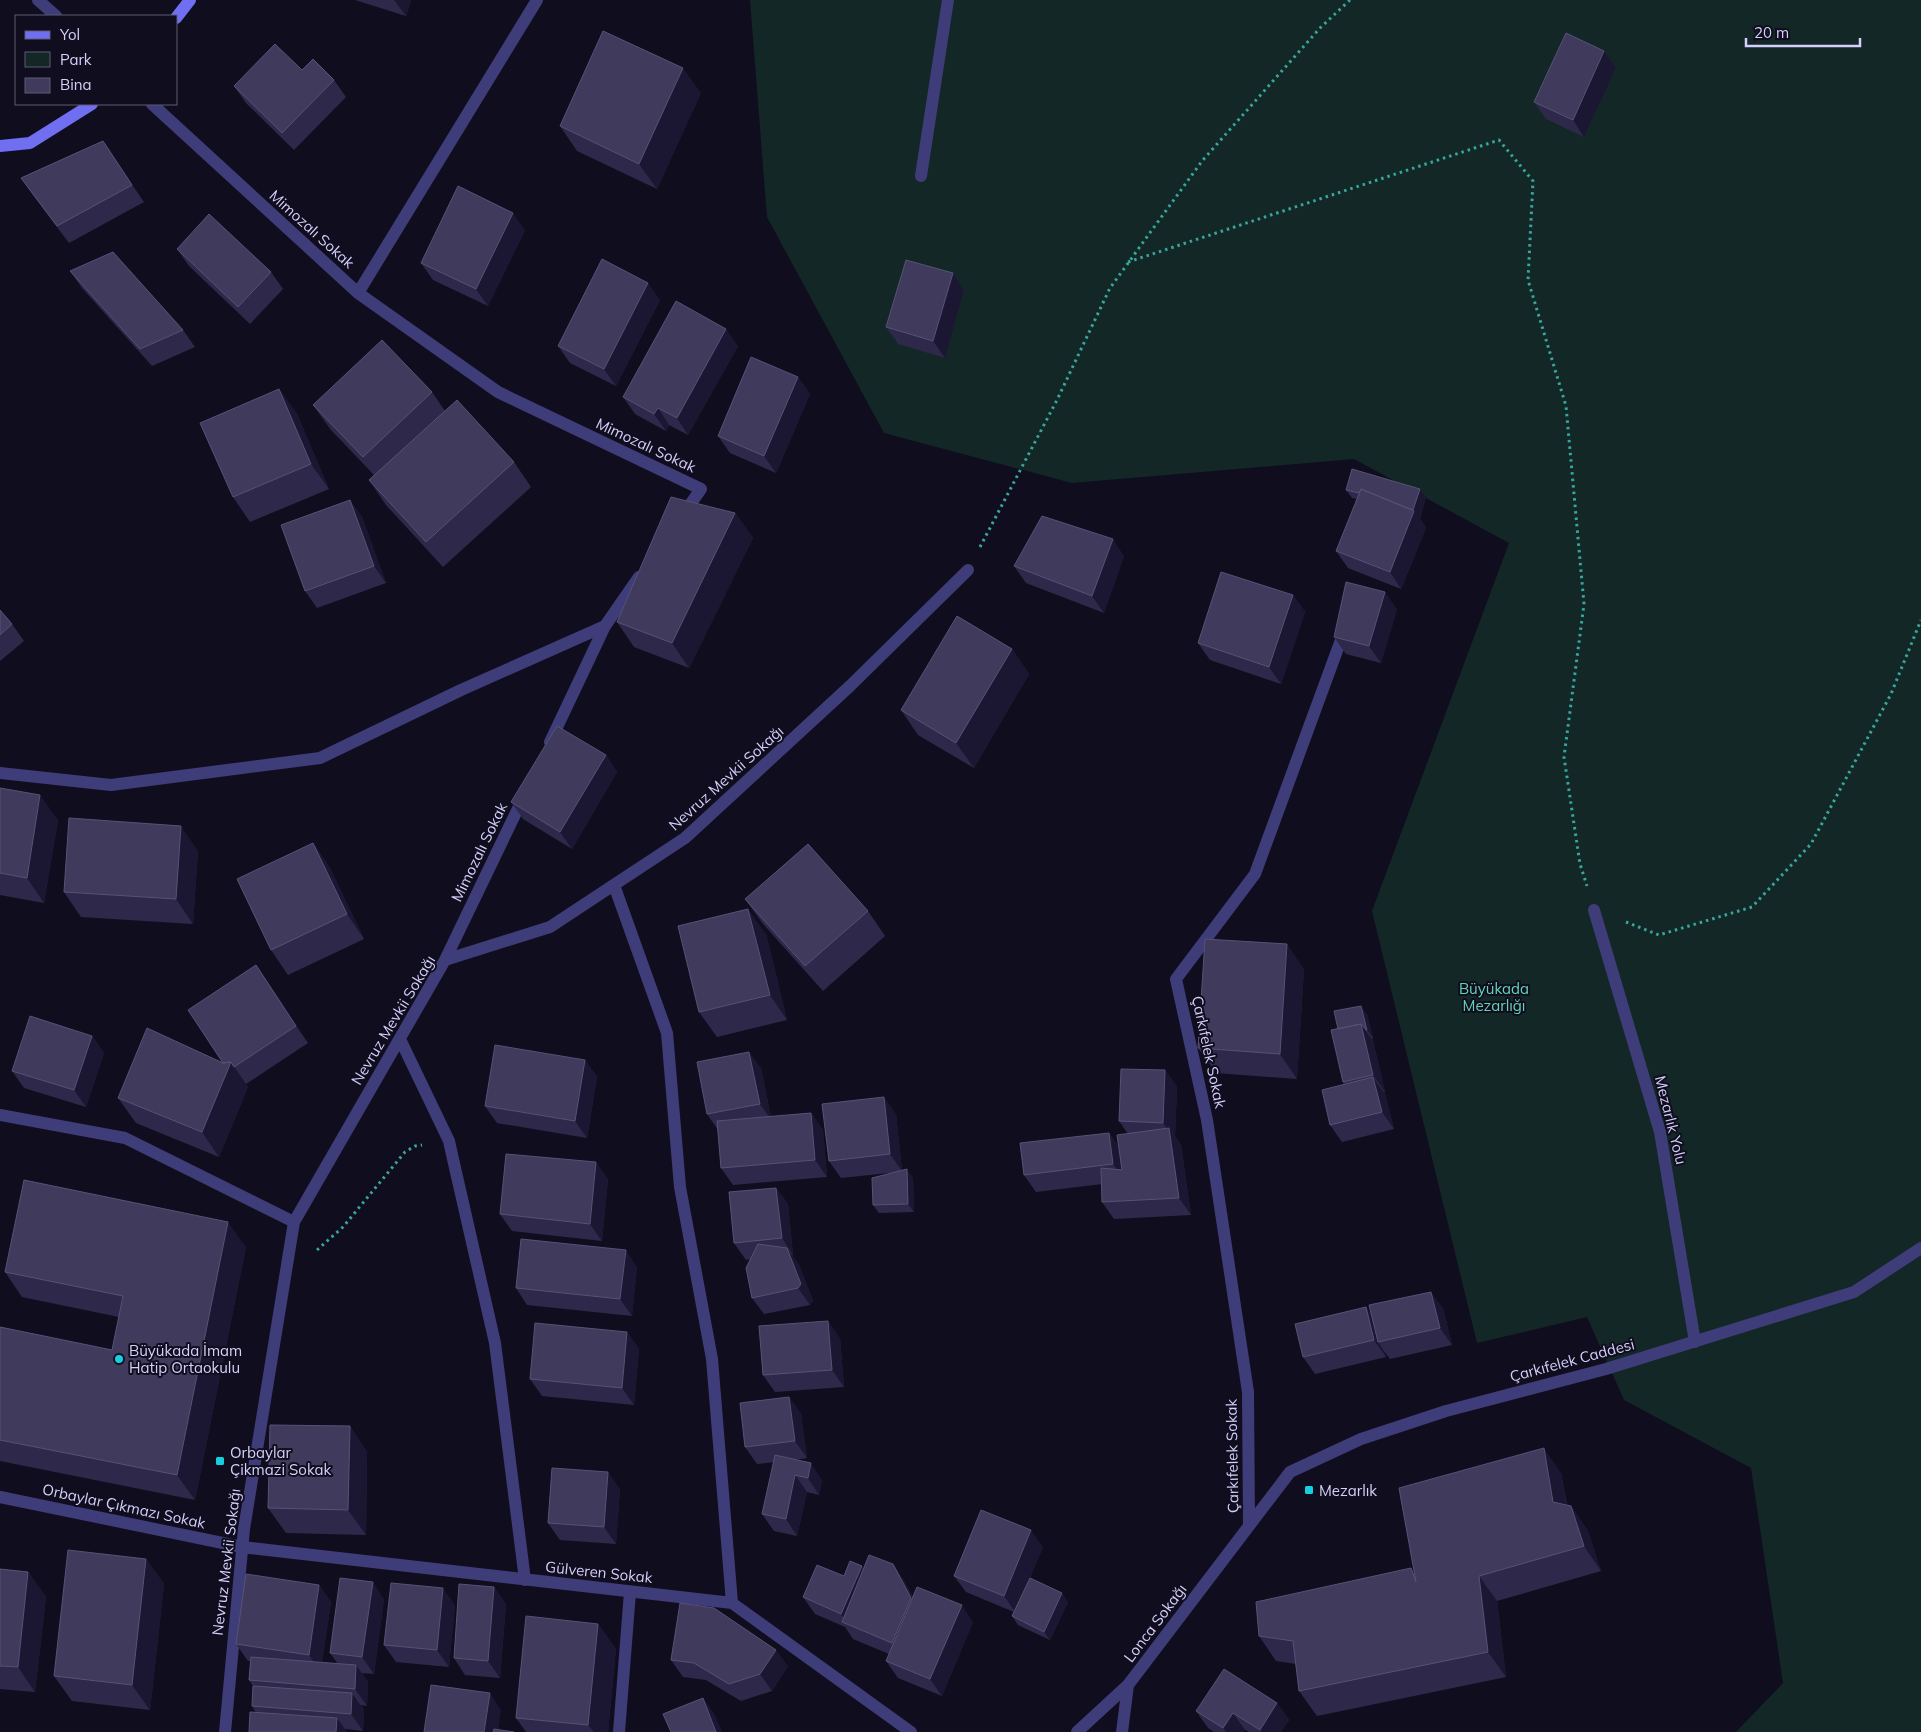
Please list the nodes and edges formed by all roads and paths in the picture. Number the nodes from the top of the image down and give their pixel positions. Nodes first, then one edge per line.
1 (38, 0) edge
2 (190, 0) edge
3 (537, 0) edge
4 (948, 0) edge
5 (1350, 0) edge
6 (55, 15) edge
7 (178, 15) edge
8 (90, 105) edge
9 (153, 105) edge
10 (0, 146) edge
11 (921, 176) dead end
12 (1128, 262) junction
13 (358, 293) junction
14 (673, 529) edge
15 (645, 570) edge
16 (968, 570) joint
17 (1921, 620) edge
18 (605, 626) junction
19 (1346, 626) edge
20 (546, 750) edge
21 (0, 773) edge
22 (530, 785) edge
23 (614, 885) junction
24 (1594, 910) junction
25 (446, 960) junction
26 (400, 1039) junction
27 (0, 1115) edge
28 (454, 1159) junction
29 (294, 1222) junction
30 (1921, 1248) edge
31 (288, 1254) junction
32 (1695, 1342) junction
33 (0, 1497) edge
34 (1249, 1524) junction
35 (242, 1548) junction
36 (525, 1580) junction
37 (630, 1592) junction
38 (732, 1603) junction
39 (1128, 1685) junction
40 (225, 1732) edge
41 (619, 1732) edge
42 (911, 1732) edge
43 (1077, 1732) edge
44 (1122, 1732) edge

1 - 6 street
2 - 7 street
3 - 13 street
4 - 11 street
5 - 12 path
8 - 10 street
9 - 13 street, Mimozalı Sokak
12 - 16 path
12 - 24 path
13 - 14 street, Mimozalı Sokak
15 - 18 street
16 - 23 street, Nevruz Mevkii Sokağı
17 - 24 path
18 - 20 street
18 - 21 street
19 - 34 street, Çarkıfelek Sokak
22 - 25 street, Mimozalı Sokak
23 - 25 street, Nevruz Mevkii Sokağı
23 - 38 street
24 - 32 street, Mezarlık Yolu
25 - 26 street, Nevruz Mevkii Sokağı
26 - 28 street
26 - 29 street, Nevruz Mevkii Sokağı
27 - 29 street
28 - 31 path
28 - 36 street
29 - 31 street, Nevruz Mevkii Sokağı
30 - 32 street, Çarkıfelek Caddesi
31 - 35 street, Nevruz Mevkii Sokağı
32 - 34 street, Çarkıfelek Caddesi
33 - 35 street, Orbaylar Çıkmazı Sokak
34 - 39 street, Lonca Sokağı
35 - 36 street, Gülveren Sokak
35 - 40 street, Nevruz Mevkii Sokağı
36 - 37 street, Gülveren Sokak
37 - 38 street, Gülveren Sokak
37 - 41 street
38 - 42 street, Gülveren Sokak
39 - 43 street, Lonca Sokağı
39 - 44 street

